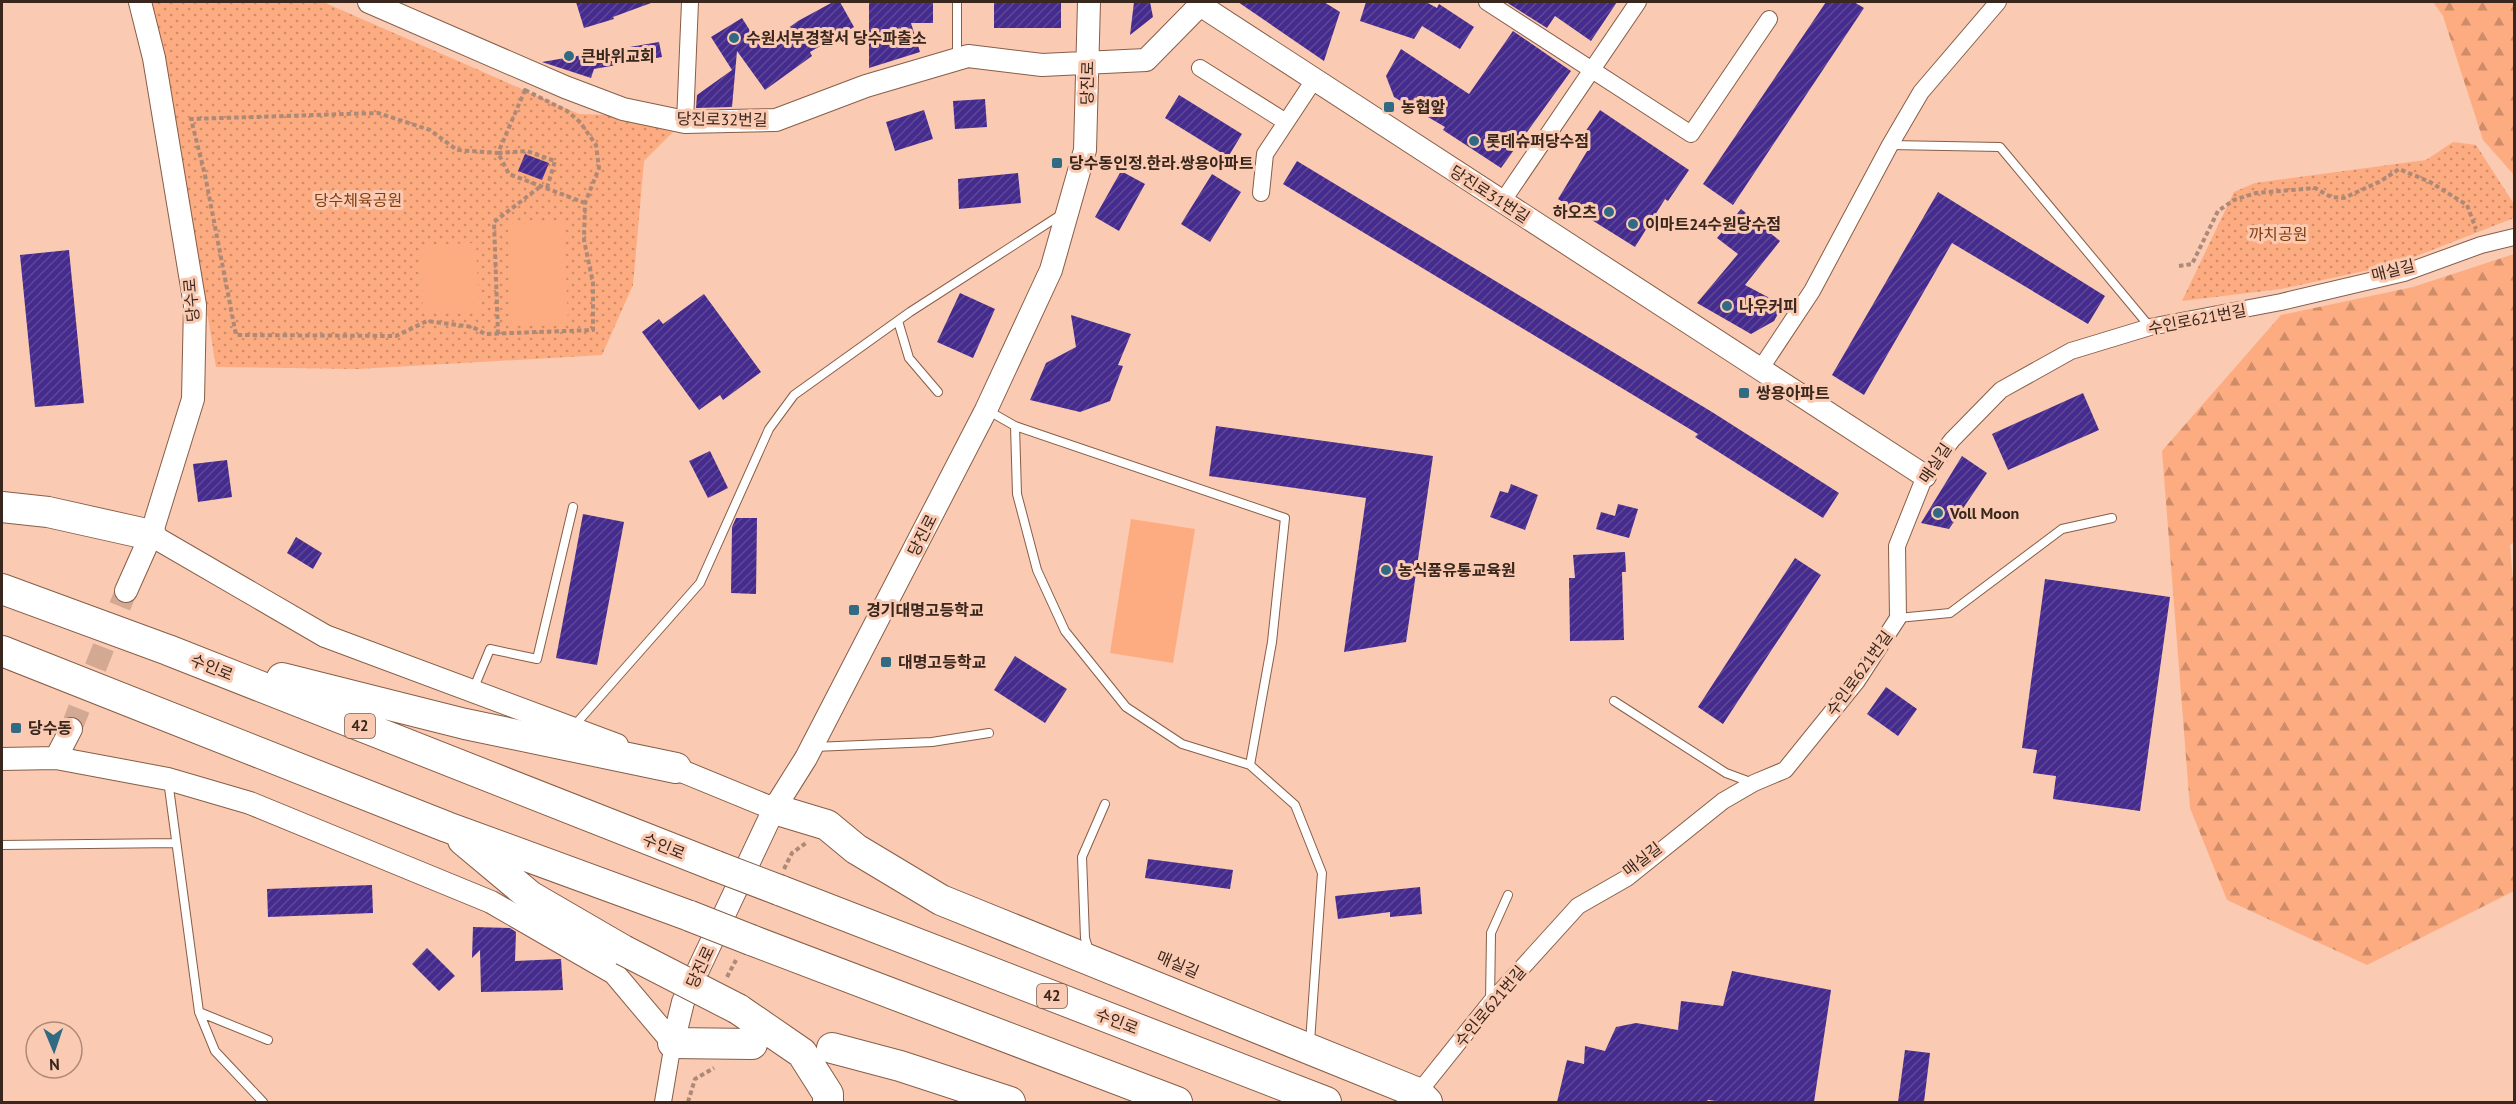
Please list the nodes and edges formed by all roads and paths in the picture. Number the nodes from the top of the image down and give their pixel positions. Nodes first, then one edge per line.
1 (140, 2) edge
2 (369, 2) edge
3 (690, 2) edge
4 (957, 2) edge
5 (1089, 2) edge
6 (1487, 2) edge
7 (1638, 2) edge
8 (1998, 2) edge
9 (1201, 3) edge
10 (394, 7) edge
11 (1769, 19) dead end
12 (957, 59) junction
13 (1087, 62) junction
14 (1200, 68) dead end
15 (1592, 69) junction
16 (1314, 80) junction
17 (686, 122) junction
18 (1286, 122) junction
19 (1890, 145) junction
20 (498, 153) junction
21 (541, 186) junction
22 (547, 188) junction
23 (1261, 193) dead end
24 (1502, 202) junction
25 (585, 203) junction
26 (1068, 210) junction
27 (2514, 237) edge
28 (2481, 245) junction
29 (2179, 266) dead end
30 (898, 321) junction
31 (2150, 327) junction
32 (498, 334) junction
33 (1761, 368) junction
34 (938, 392) dead end
35 (986, 410) junction
36 (1014, 426) junction
37 (1925, 476) junction
38 (2, 507) edge
39 (573, 507) dead end
40 (2112, 518) dead end
41 (151, 535) junction
42 (2, 589) edge
43 (126, 591) tunnel mouth
44 (1898, 618) junction
45 (168, 650) junction
46 (2, 651) edge
47 (473, 690) junction
48 (1614, 701) dead end
49 (572, 728) junction
50 (71, 729) tunnel mouth
51 (989, 733) dead end
52 (812, 747) junction
53 (56, 758) junction
54 (2, 759) edge
55 (1250, 765) junction
56 (676, 768) junction
57 (168, 779) junction
58 (1754, 783) junction
59 (1105, 804) dead end
60 (774, 809) junction
61 (827, 825) junction
62 (447, 827) junction
63 (176, 843) junction
64 (2, 845) edge
65 (780, 882) junction
66 (1508, 895) dead end
67 (744, 949) junction
68 (1091, 960) junction
69 (726, 978) dead end
70 (1490, 1003) junction
71 (199, 1012) junction
72 (268, 1040) dead end
73 (673, 1044) junction
74 (752, 1044) dead end
75 (832, 1048) dead end
76 (1309, 1049) junction
77 (1423, 1098) edge
78 (263, 1102) edge
79 (663, 1102) edge
80 (828, 1102) edge
81 (1010, 1102) edge
82 (1177, 1102) edge
83 (1326, 1102) edge

1 - 41 street, 당수로
2 - 10 street, 당진로32번길
3 - 17 street
4 - 12 lane
5 - 13 street, 당진로
6 - 15 street
7 - 15 street
8 - 19 street
9 - 13 street, 당진로31번길
9 - 16 street, 당진로31번길
10 - 17 street, 당진로32번길
11 - 15 street
12 - 13 street, 당진로32번길
12 - 17 street, 당진로32번길
13 - 26 street, 당진로
14 - 18 street
15 - 24 street
16 - 18 street
16 - 24 street, 당진로31번길
18 - 23 street
19 - 31 lane
19 - 33 street
20 - 21 path
20 - 22 path
20 - 25 path
20 - 32 path
21 - 22 path
21 - 32 path
22 - 25 path
24 - 33 street, 당진로31번길
25 - 32 path
26 - 30 lane
26 - 35 street, 당진로
27 - 28 street, 수인로621번길
28 - 29 path
28 - 31 street, 수인로621번길
30 - 34 lane
30 - 49 lane
31 - 37 street, 수인로621번길
33 - 37 street, 당진로31번길
35 - 36 lane
35 - 52 street, 당진로
36 - 55 lane
36 - 55 lane
37 - 44 street, 수인로621번길
38 - 41 highway
39 - 47 lane
40 - 44 lane
41 - 43 street, 당수로
41 - 47 street
42 - 45 highway, 수인로 / 42
44 - 58 street, 수인로621번길
45 - 56 highway
45 - 65 highway, 수인로 / 42, bridge
46 - 62 highway
47 - 49 street
48 - 58 lane
49 - 56 street
50 - 53 street
51 - 52 lane
52 - 60 street, 당진로
53 - 54 street
53 - 57 street
55 - 76 lane
56 - 60 street
57 - 63 lane
57 - 73 street
58 - 70 street, 수인로621번길
59 - 68 lane
60 - 61 highway
60 - 73 street, 당진로
61 - 65 path
61 - 68 highway
62 - 67 highway, bridge
62 - 80 highway, bridge
63 - 64 lane
63 - 71 lane
65 - 83 highway, 수인로 / 42
66 - 70 lane
67 - 69 path
67 - 82 highway
68 - 76 highway
70 - 77 street, 수인로621번길
71 - 72 lane
71 - 78 lane
73 - 74 highway
73 - 79 street
75 - 81 highway
76 - 77 highway

